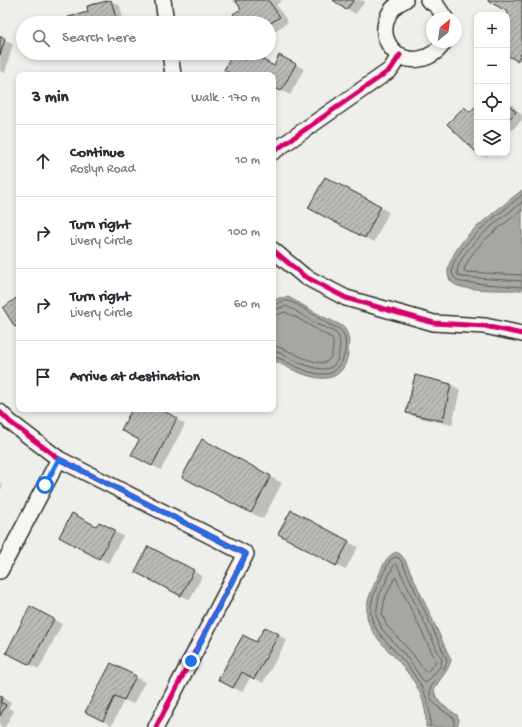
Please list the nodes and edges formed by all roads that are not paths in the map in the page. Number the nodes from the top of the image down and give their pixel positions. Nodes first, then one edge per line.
1 (162, 0) edge
2 (405, 0) edge
3 (428, 0) edge
4 (441, 12) edge
5 (165, 16) edge
6 (440, 48) edge
7 (400, 55) junction
8 (171, 60) edge
9 (173, 72) edge
10 (276, 150) edge
11 (276, 253) edge
12 (522, 334) edge
13 (0, 412) edge
14 (59, 459) junction
15 (0, 571) edge
16 (156, 727) edge

1 - 5 street
2 - 7 street
3 - 4 street
6 - 7 street
7 - 10 street
8 - 9 street
11 - 12 street
13 - 14 street
14 - 15 street
14 - 16 street

